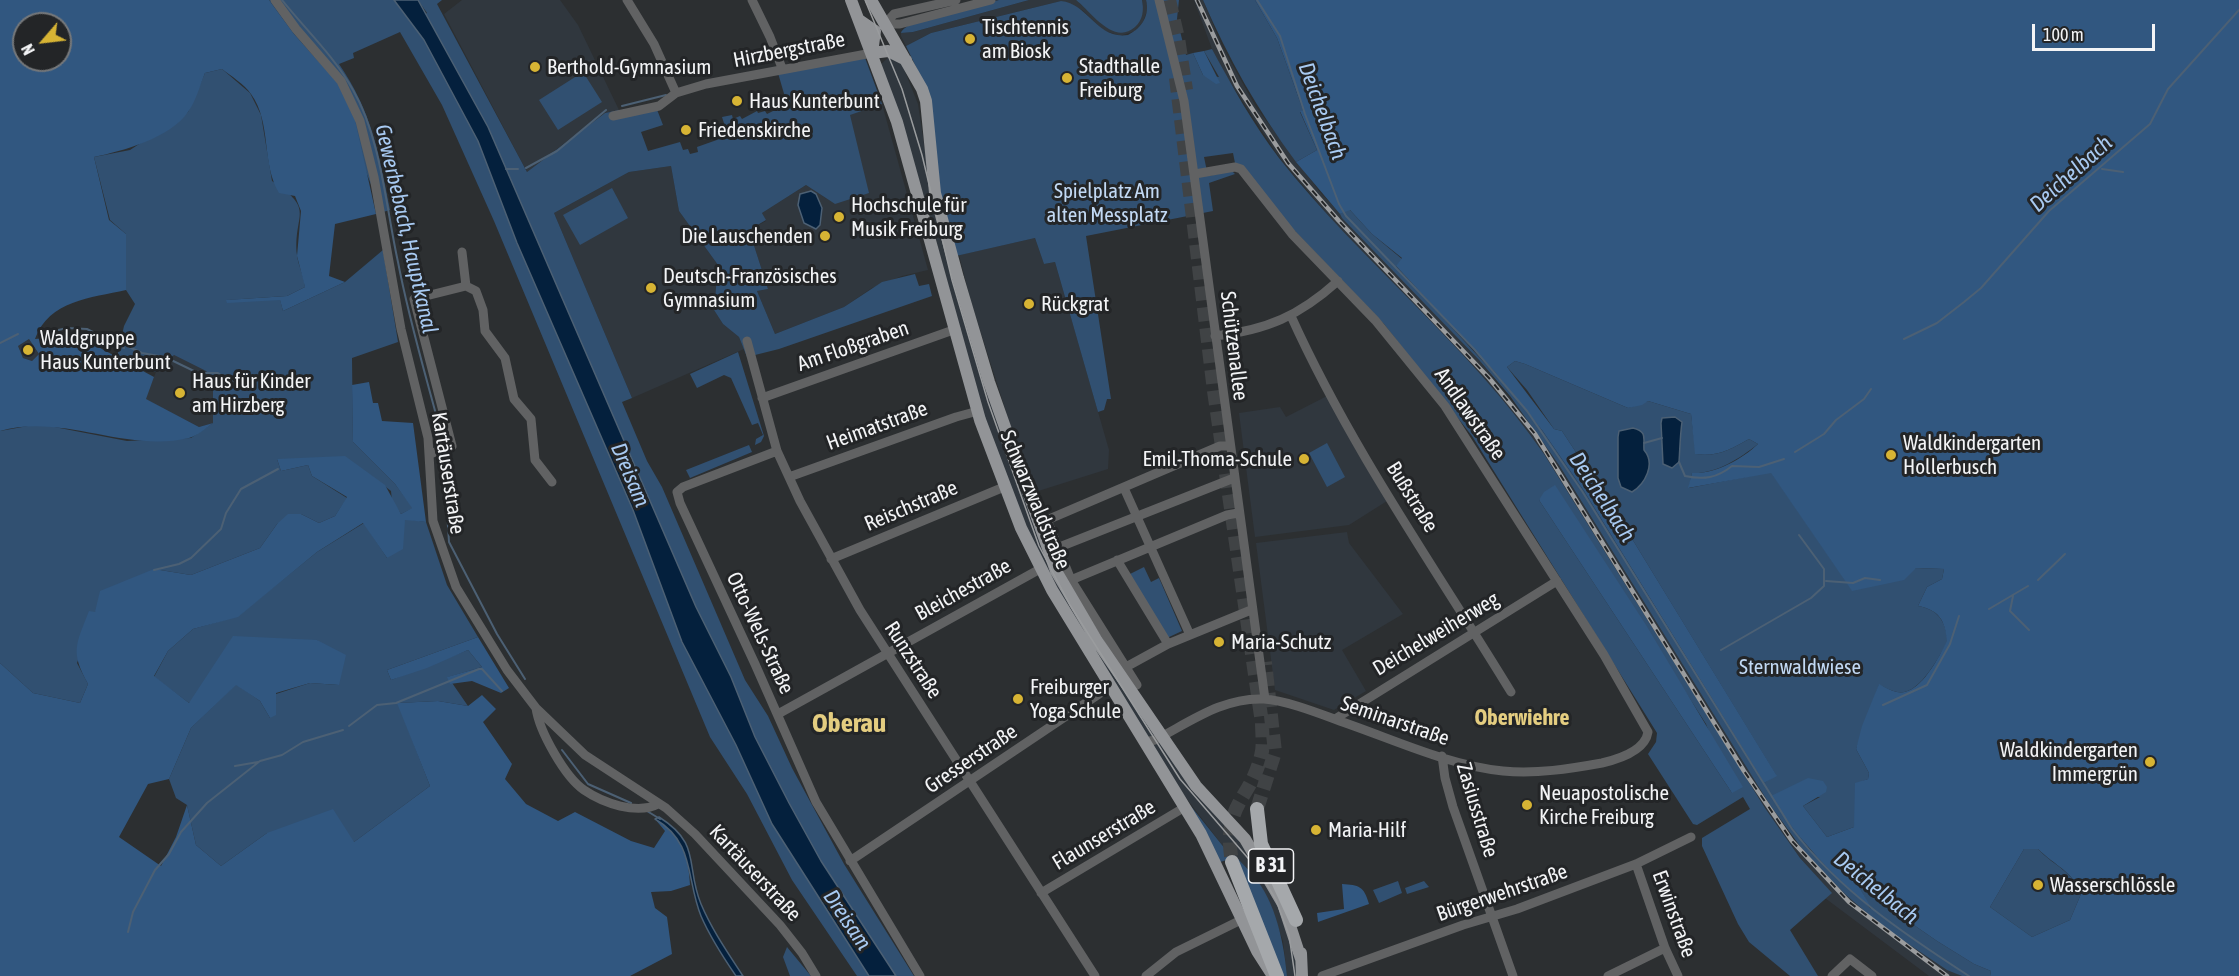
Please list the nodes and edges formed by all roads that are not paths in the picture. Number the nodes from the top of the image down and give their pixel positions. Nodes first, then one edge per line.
1 (275, 0) edge
2 (627, 0) edge
3 (752, 0) edge
4 (851, 0) edge
5 (871, 0) edge
6 (956, 0) edge
7 (991, 0) edge
8 (1159, 0) edge
9 (925, 12) junction
10 (858, 19) junction
11 (880, 28) junction
12 (872, 53) junction
13 (908, 62) junction
14 (782, 68) junction
15 (676, 93) junction
16 (613, 116) dead end
17 (1195, 174) junction
18 (462, 252) dead end
19 (1338, 281) junction
20 (466, 286) junction
21 (1291, 316) junction
22 (957, 329) junction
23 (1215, 336) junction
24 (747, 341) dead end
25 (994, 393) junction
26 (762, 398) junction
27 (978, 411) junction
28 (1230, 446) junction
29 (777, 451) junction
30 (433, 454) junction
31 (789, 477) junction
32 (1234, 478) junction
33 (552, 482) dead end
34 (1004, 487) junction
35 (1124, 488) junction
36 (1035, 510) junction
37 (1238, 513) junction
38 (1138, 516) junction
39 (1151, 546) junction
40 (1057, 548) junction
41 (831, 559) junction
42 (1117, 560) junction
43 (1040, 568) junction
44 (1071, 580) junction
45 (1557, 581) junction
46 (1251, 610) junction
47 (1476, 634) junction
48 (1190, 635) junction
49 (1168, 644) junction
50 (887, 652) junction
51 (1126, 668) junction
52 (1137, 685) dead end
53 (1111, 686) junction
54 (1511, 692) dead end
55 (1265, 699) junction
56 (536, 708) junction
57 (778, 714) junction
58 (1335, 719) junction
59 (1162, 736) junction
60 (1145, 742) junction
61 (1641, 747) joint
62 (1442, 756) junction
63 (971, 781) junction
64 (654, 806) junction
65 (1185, 807) junction
66 (1257, 809) tunnel mouth
67 (1691, 837) dead end
68 (850, 861) junction
69 (1232, 862) tunnel mouth
70 (1636, 864) junction
71 (1041, 892) junction
72 (1492, 915) junction
73 (1243, 919) junction
74 (1296, 920) joint
75 (1665, 948) junction
76 (1302, 959) junction
77 (816, 976) edge
78 (920, 976) edge
79 (1095, 976) edge
80 (1146, 976) edge
81 (1275, 976) edge
82 (1302, 976) edge
83 (1322, 976) edge
84 (1513, 976) edge
85 (1608, 976) edge
86 (1678, 976) edge
87 (1832, 976) edge
88 (1872, 976) edge

1 - 30 street, Kartäuserstraße
2 - 15 street
3 - 14 street
4 - 10 main road, Schwarzwaldstraße
5 - 11 main road, Schwarzwaldstraße
6 - 9 street
7 - 9 street
8 - 17 street, Schützenallee
9 - 11 street
10 - 11 main road
10 - 12 main road, Schwarzwaldstraße
11 - 12 main road
11 - 13 main road, Schwarzwaldstraße
12 - 13 main road
12 - 14 street, Hirzbergstraße
12 - 22 main road, Schwarzwaldstraße
13 - 25 main road, Schwarzwaldstraße
14 - 15 street, Hirzbergstraße
15 - 16 street, Hirzbergstraße
17 - 19 street, Andlawstraße
17 - 23 street, Schützenallee
18 - 20 street
19 - 21 street
19 - 45 street, Andlawstraße
20 - 30 street
20 - 33 street
21 - 23 street
21 - 47 street, Bußstraße
22 - 26 street, Am Floßgraben
22 - 27 main road, Schwarzwaldstraße
23 - 28 street, Schützenallee
24 - 26 street, Runzstraße
25 - 27 main road
25 - 36 main road, Schwarzwaldstraße
26 - 29 street, Runzstraße
27 - 31 street, Heimatstraße
27 - 34 main road, Schwarzwaldstraße
28 - 32 street, Schützenallee
28 - 35 street, Schwarzwaldstraße
29 - 31 street, Runzstraße
29 - 57 street, Otto-Wels-Straße
30 - 56 street, Kartäuserstraße
31 - 41 street, Runzstraße
32 - 37 street, Schützenallee
32 - 38 street, Schwarzwaldstraße
34 - 36 main road
34 - 41 street, Reischstraße
34 - 43 main road, Schwarzwaldstraße
35 - 38 street
35 - 40 street, Schwarzwaldstraße
36 - 59 main road, Schwarzwaldstraße
37 - 39 street, Schwarzwaldstraße
37 - 46 street, Schützenallee
38 - 39 street
38 - 40 street, Schwarzwaldstraße
39 - 42 street, Schwarzwaldstraße
39 - 48 street
40 - 44 street, Schwarzwaldstraße
41 - 50 street, Runzstraße
42 - 44 street, Schwarzwaldstraße
42 - 49 street
43 - 50 street, Bleichestraße
43 - 53 main road, Schwarzwaldstraße
44 - 51 street, Schwarzwaldstraße
45 - 47 street, Deichelweiherweg
45 - 61 street, Andlawstraße
46 - 48 street
46 - 55 street, Schützenallee
47 - 54 street, Bußstraße
47 - 58 street, Deichelweiherweg
48 - 49 street
49 - 51 street
50 - 57 street, Bleichestraße
50 - 63 street, Runzstraße
51 - 52 street, Schwarzwaldstraße
53 - 60 main road, Schwarzwaldstraße
53 - 63 street, Gresserstraße
55 - 58 street, Seminarstraße
55 - 59 street, Seminarstraße
56 - 64 street, Kartäuserstraße
56 - 64 street, Kartäuserstraße
57 - 68 street, Otto-Wels-Straße
58 - 62 street, Seminarstraße
59 - 60 street, Seminarstraße
59 - 76 main road, Schwarzwaldstraße
60 - 65 main road, Schwarzwaldstraße
61 - 62 street, Seminarstraße
62 - 72 street, Zasiusstraße
63 - 68 street, Gresserstraße
63 - 71 street, Runzstraße
64 - 77 street, Kartäuserstraße
65 - 71 street, Flaunserstraße
65 - 73 main road, Schwarzwaldstraße
66 - 74 highway, B 31
67 - 70 street, Bürgerwehrstraße
68 - 78 street, Otto-Wels-Straße
69 - 81 highway, B 31
70 - 72 street, Bürgerwehrstraße
70 - 75 street, Erwinstraße
71 - 79 street, Runzstraße
72 - 83 street, Bürgerwehrstraße
72 - 84 street, Zasiusstraße
73 - 80 street
73 - 81 main road, Schwarzwaldstraße
74 - 76 main road, Schwarzwaldstraße / B 31
75 - 85 street
75 - 86 street, Erwinstraße
76 - 82 main road, Schwarzwaldstraße / B 31
87 - 88 street

